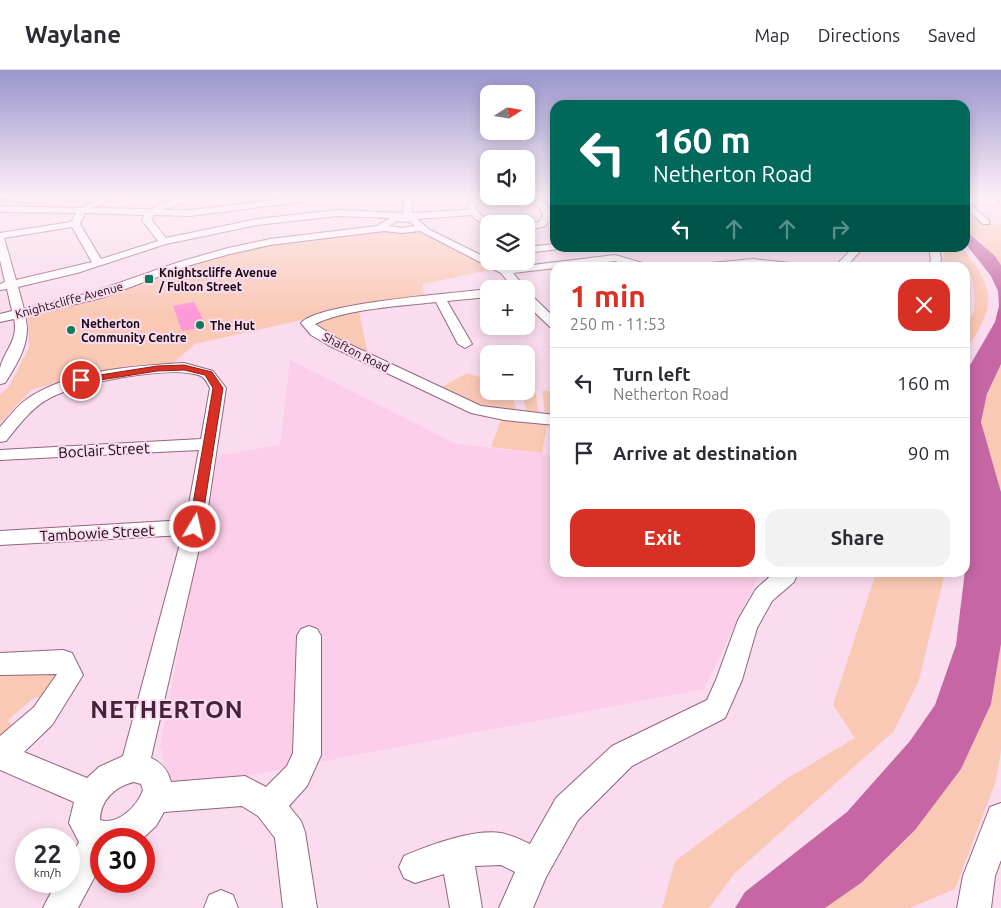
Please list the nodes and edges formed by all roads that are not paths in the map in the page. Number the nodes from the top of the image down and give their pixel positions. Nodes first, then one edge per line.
1 (82, 236) edge
2 (159, 236) edge
3 (190, 236) edge
4 (313, 236) edge
5 (434, 236) edge
6 (0, 238) edge
7 (164, 242) junction
8 (535, 242) edge
9 (550, 247) edge
10 (540, 248) junction
11 (535, 249) edge
12 (853, 252) edge
13 (480, 254) edge
14 (476, 255) junction
15 (593, 262) edge
16 (632, 262) edge
17 (844, 262) edge
18 (98, 263) junction
19 (550, 267) edge
20 (505, 271) junction
21 (512, 280) edge
22 (12, 285) junction
23 (0, 288) edge
24 (480, 294) edge
25 (440, 299) junction
26 (535, 306) edge
27 (20, 314) junction
28 (0, 318) edge
29 (550, 320) edge
30 (465, 344) dead end
31 (3, 375) edge
32 (550, 420) edge
33 (0, 436) edge
34 (207, 444) junction
35 (0, 455) edge
36 (193, 533) junction
37 (0, 538) edge
38 (785, 577) edge
39 (309, 636) dead end
40 (0, 664) edge
41 (0, 756) edge
42 (134, 768) junction
43 (92, 795) junction
44 (156, 798) junction
45 (269, 805) junction
46 (1001, 818) edge
47 (132, 828) edge
48 (90, 832) edge
49 (90, 855) edge
50 (457, 855) junction
51 (535, 866) junction
52 (415, 867) dead end
53 (466, 906) dead end
54 (60, 908) edge
55 (300, 908) edge
56 (516, 908) edge
57 (974, 908) edge

1 - 18 street
2 - 7 street
3 - 7 street
4 - 27 street, Knightscliffe Avenue
5 - 14 street
6 - 22 street
7 - 18 street
8 - 10 street
9 - 10 street
10 - 11 street
12 - 17 street
13 - 14 street
14 - 20 street
15 - 16 street
18 - 22 street
19 - 20 street
20 - 21 street
22 - 23 street
22 - 27 street
24 - 25 street, Shafton Road
25 - 30 street
25 - 32 street, Shafton Road
26 - 29 street
27 - 28 street, Knightscliffe Avenue
27 - 31 street
33 - 34 street
34 - 35 street, Boclair Street
34 - 36 street
36 - 37 street, Tambowie Street
36 - 42 street
38 - 51 street
39 - 45 street
40 - 41 street
41 - 43 street
42 - 43 street
42 - 44 street
43 - 48 street
44 - 45 street
44 - 47 street
45 - 55 street
46 - 57 street
49 - 54 street
50 - 51 street
50 - 52 street
50 - 53 street
51 - 56 street

